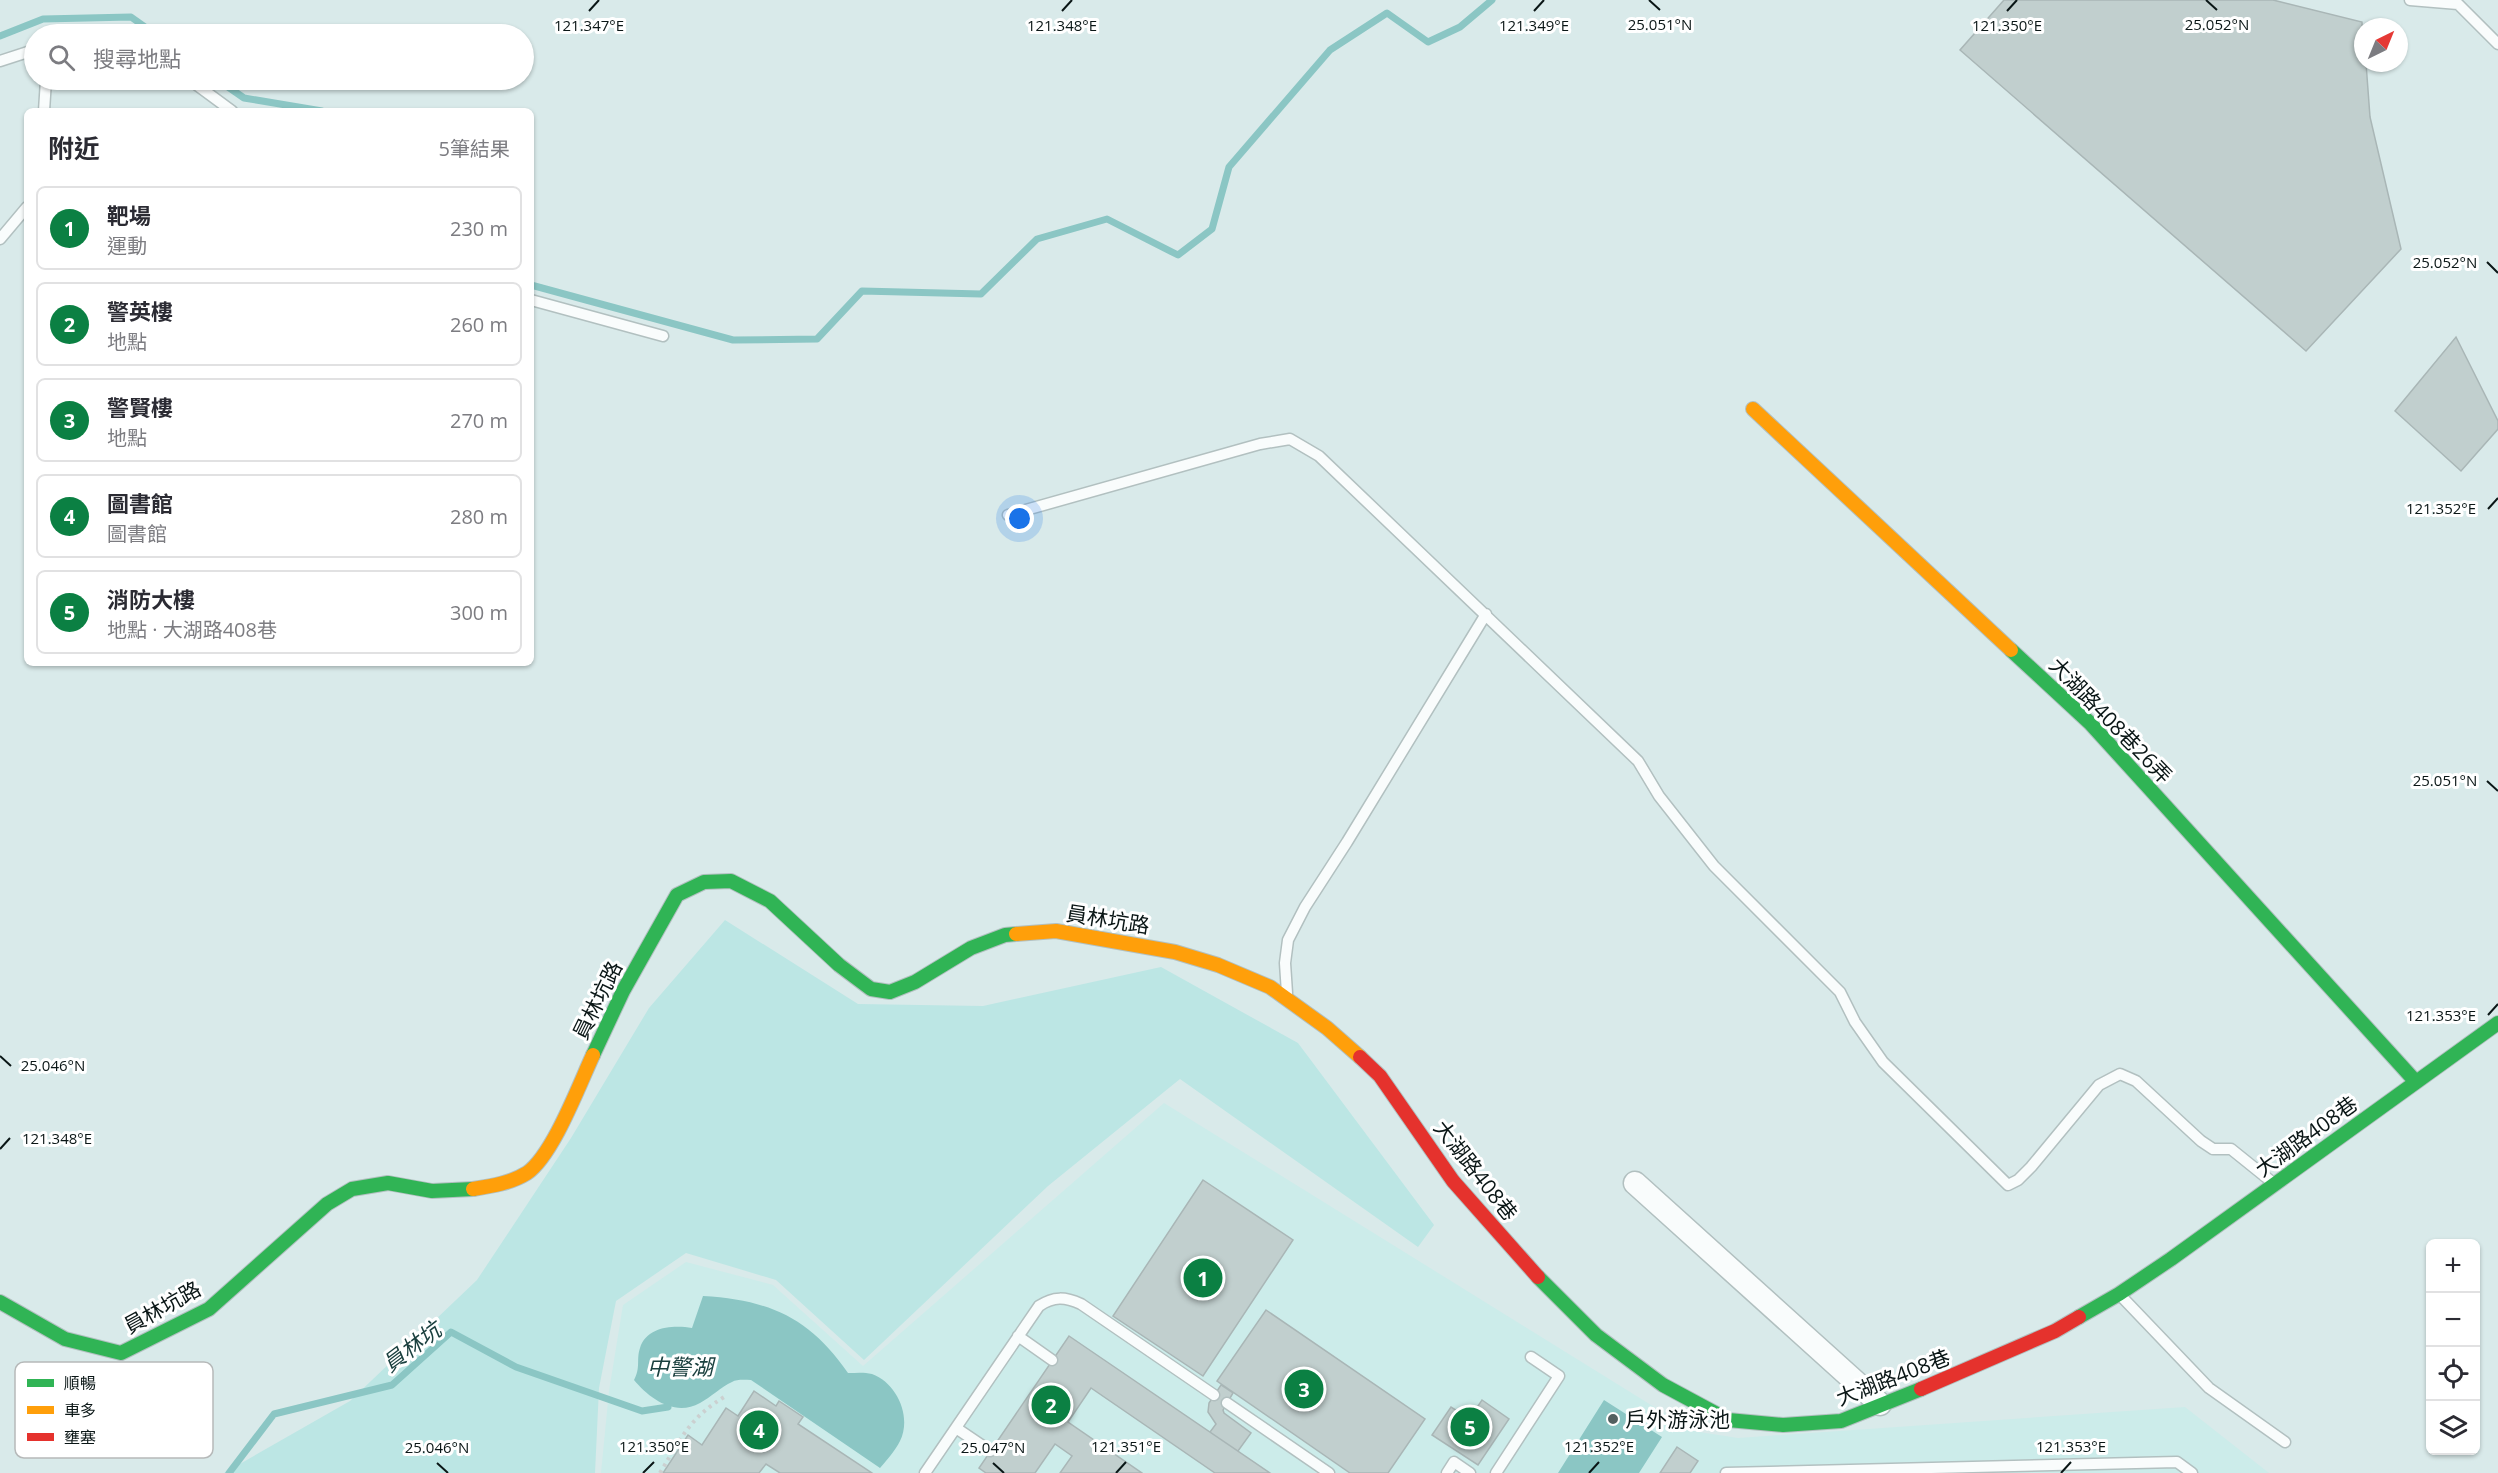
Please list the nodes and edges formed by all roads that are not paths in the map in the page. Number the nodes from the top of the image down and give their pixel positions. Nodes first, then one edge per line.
1 (2410, 0) edge
2 (2498, 44) edge
3 (24, 53) edge
4 (0, 61) edge
5 (45, 90) edge
6 (204, 90) edge
7 (44, 108) edge
8 (228, 108) edge
9 (24, 211) edge
10 (0, 239) edge
11 (534, 301) edge
12 (663, 336) dead end
13 (1754, 409) dead end
14 (1008, 514) dead end
15 (1486, 615) junction
16 (1270, 987) joint
17 (1287, 1000) junction
18 (2498, 1023) edge
19 (2416, 1082) junction
20 (1635, 1183) dead end
21 (2275, 1184) junction
22 (2119, 1294) junction
23 (0, 1302) edge
24 (1018, 1336) junction
25 (1531, 1357) dead end
26 (1052, 1360) dead end
27 (1214, 1395) dead end
28 (1227, 1403) dead end
29 (1880, 1404) junction
30 (956, 1428) junction
31 (2285, 1442) dead end
32 (990, 1451) dead end
33 (925, 1473) edge
34 (1329, 1473) edge
35 (1447, 1473) edge
36 (1470, 1473) edge
37 (1496, 1473) edge
38 (1726, 1473) edge
39 (2192, 1473) edge

1 - 2 lane
3 - 4 lane
5 - 7 lane
6 - 8 lane
9 - 10 lane
11 - 12 lane
13 - 19 street, 大湖路408巷26弄
14 - 15 lane
15 - 17 lane
15 - 21 lane
16 - 17 street, 大湖路408巷
16 - 23 street, 員林坑路
17 - 29 street, 大湖路408巷
18 - 19 street, 大湖路408巷
19 - 21 street, 大湖路408巷
20 - 29 street
21 - 22 street, 大湖路408巷
22 - 29 street, 大湖路408巷
22 - 31 lane
24 - 26 lane
24 - 27 lane
24 - 30 lane
25 - 37 lane
28 - 34 lane
30 - 32 lane
30 - 33 lane
35 - 36 lane
38 - 39 lane

